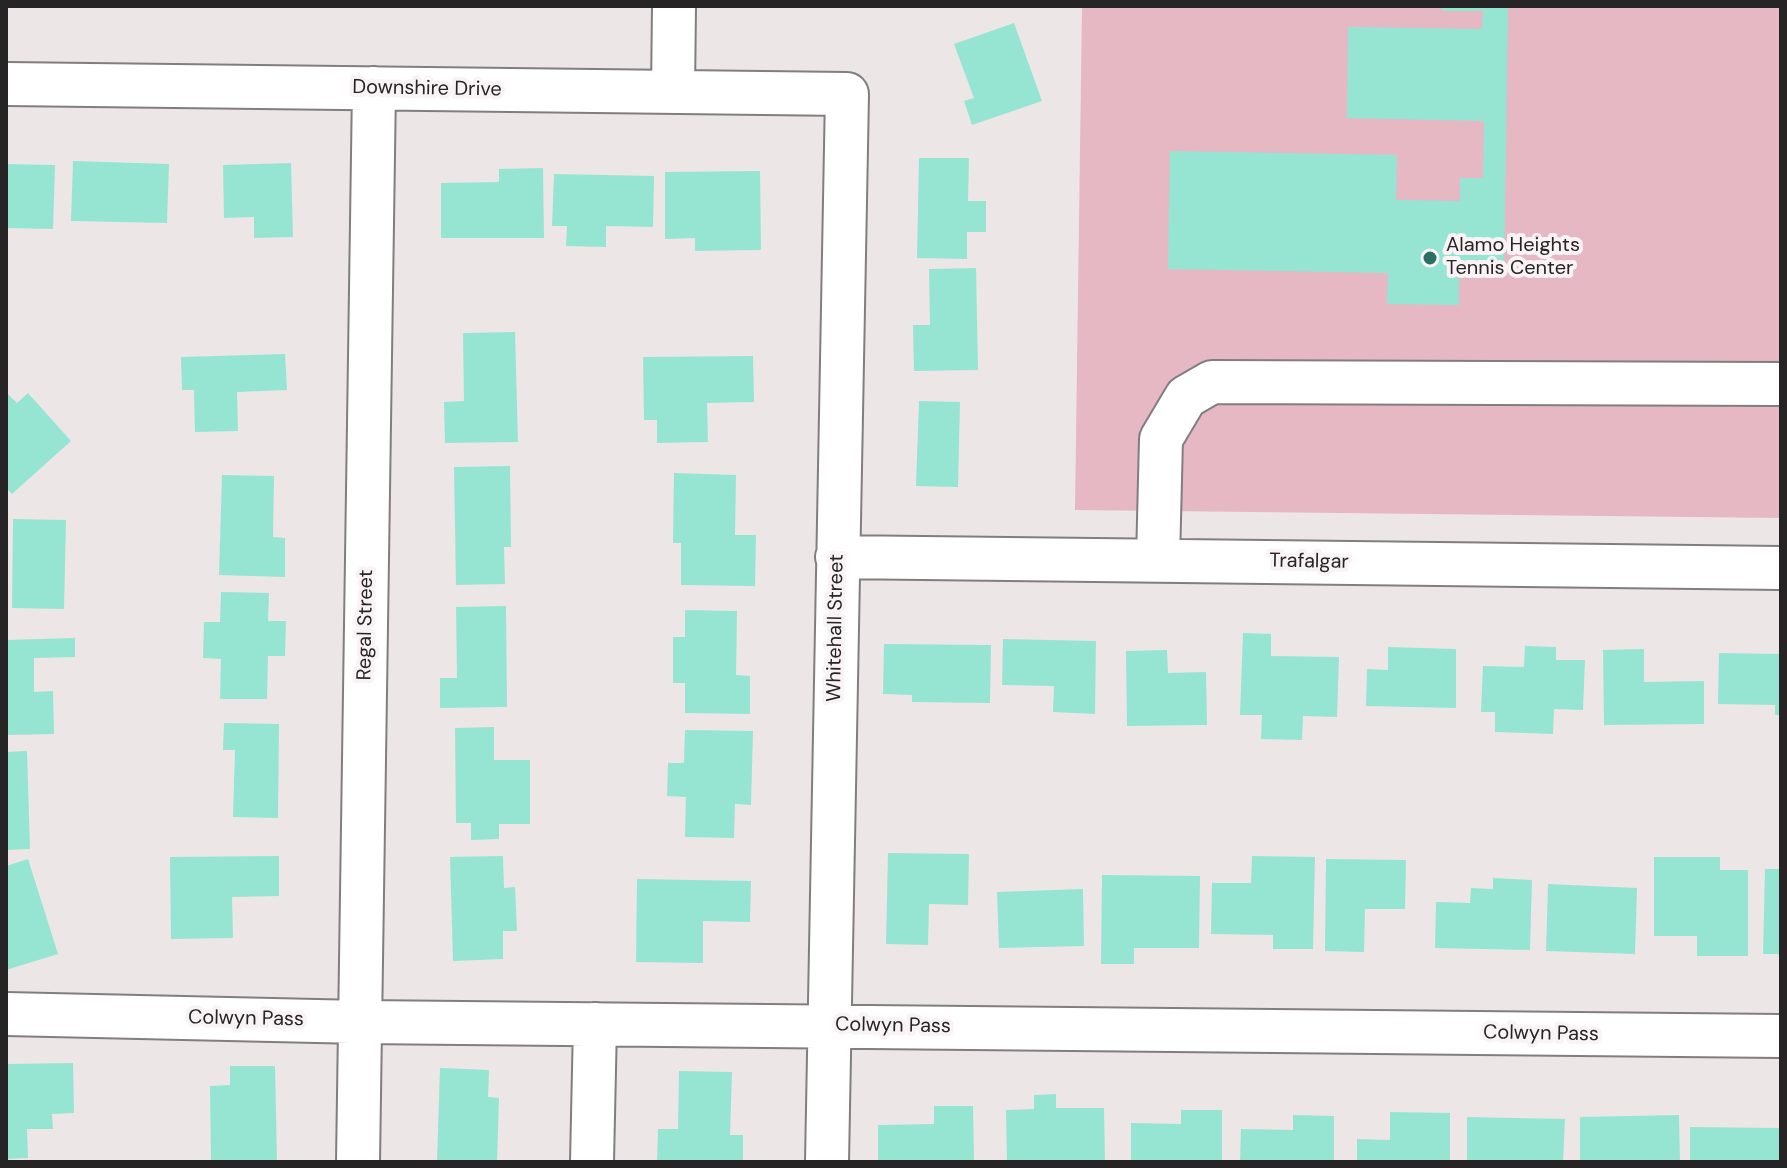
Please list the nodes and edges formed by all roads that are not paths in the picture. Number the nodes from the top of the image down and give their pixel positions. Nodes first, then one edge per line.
1 (674, 6) edge
2 (6, 84) edge
3 (374, 88) junction
4 (673, 92) junction
5 (847, 94) joint
6 (1781, 384) edge
7 (837, 557) junction
8 (1158, 560) junction
9 (1781, 568) edge
10 (6, 1014) edge
11 (361, 1022) junction
12 (595, 1024) junction
13 (830, 1026) junction
14 (1781, 1036) edge
15 (358, 1162) edge
16 (592, 1162) edge
17 (827, 1162) edge

1 - 4 street
2 - 3 street, Downshire Drive
3 - 4 street, Downshire Drive
3 - 11 street, Regal Street
4 - 5 street, Downshire Drive
5 - 7 street, Whitehall Street
6 - 8 street
7 - 8 street, Trafalgar
7 - 13 street, Whitehall Street
8 - 9 street, Trafalgar
10 - 11 street, Colwyn Pass
11 - 12 street, Colwyn Pass
11 - 15 street, Regal Street
12 - 13 street, Colwyn Pass
12 - 16 street
13 - 14 street, Colwyn Pass
13 - 17 street, Whitehall Street

